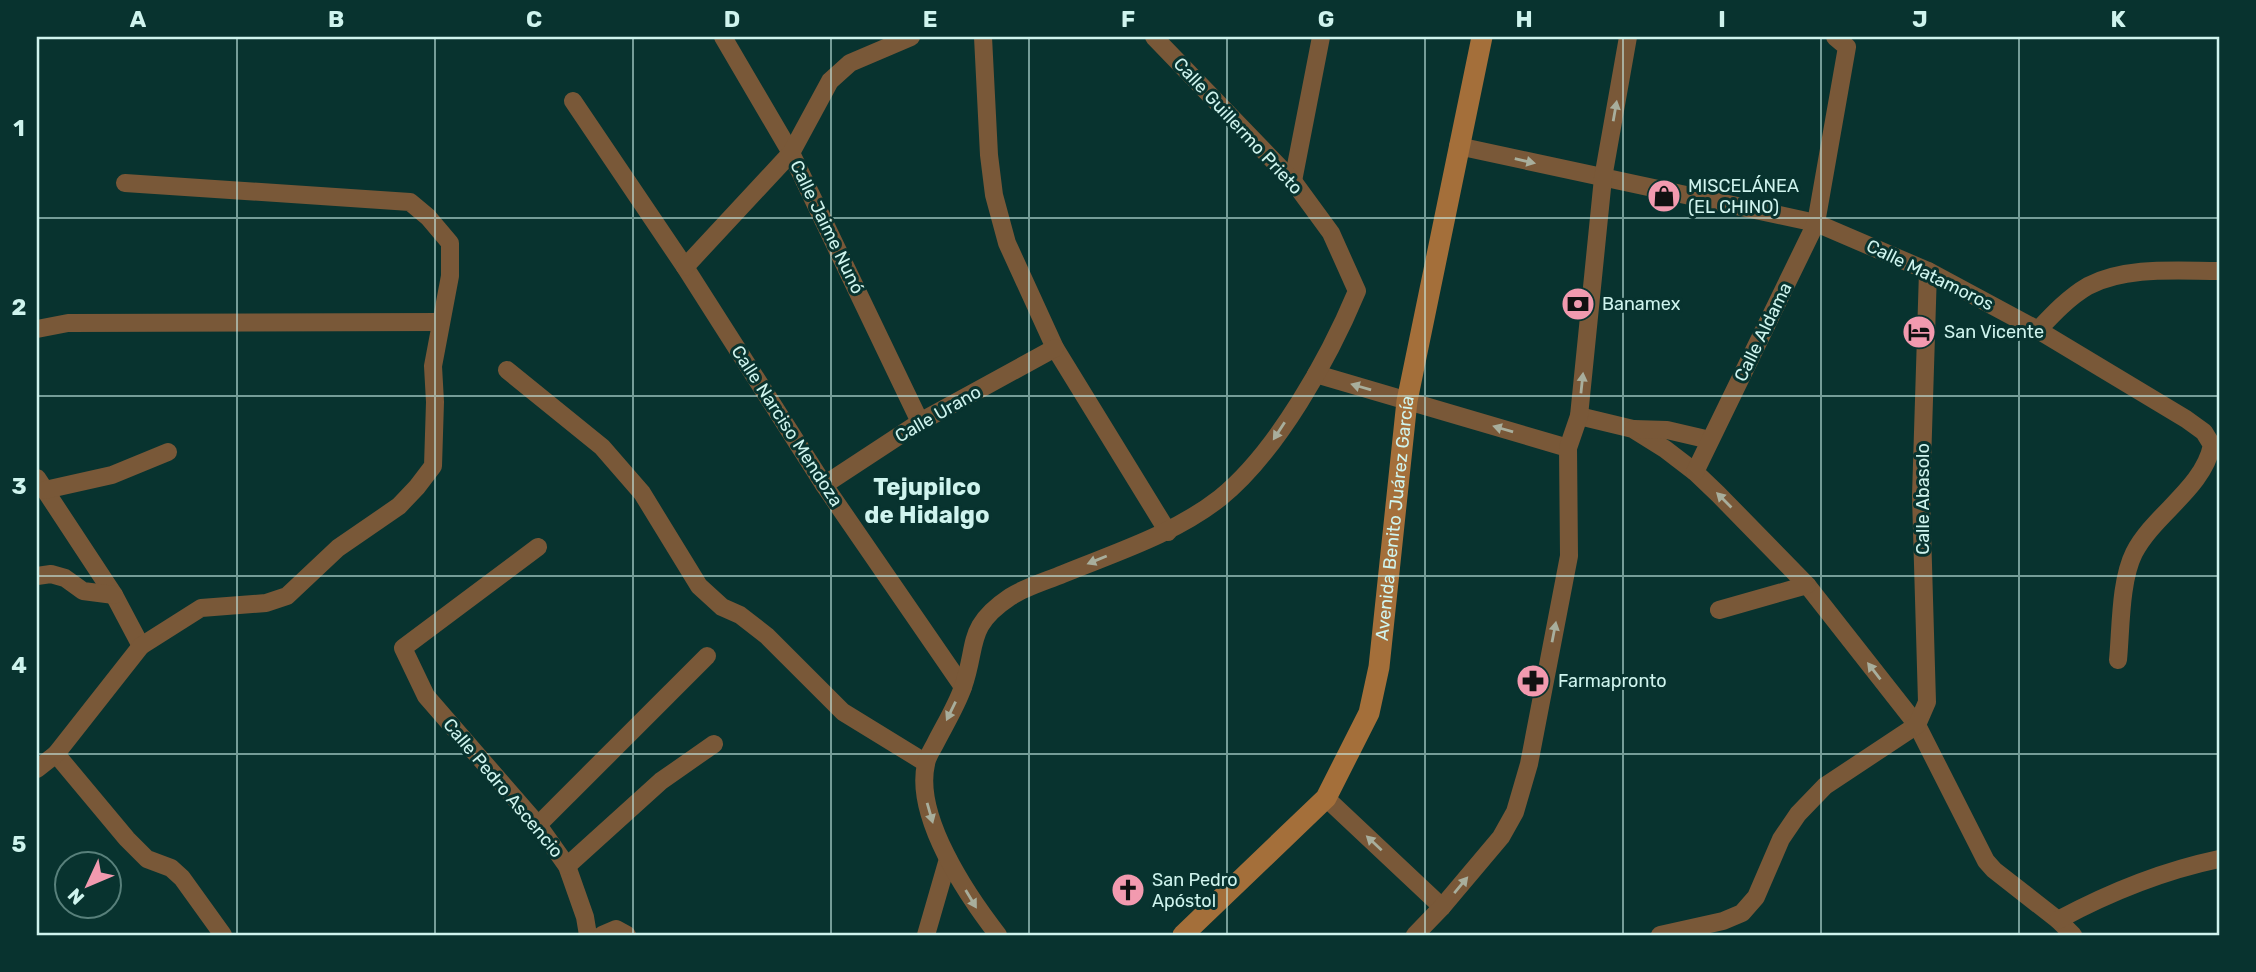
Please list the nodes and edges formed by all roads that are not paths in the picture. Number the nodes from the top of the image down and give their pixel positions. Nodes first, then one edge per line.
1 (723, 37) edge
2 (911, 37) edge
3 (984, 37) edge
4 (1154, 37) edge
5 (1321, 37) edge
6 (1482, 37) edge
7 (1628, 37) edge
8 (1835, 37) edge
9 (573, 101) dead end
10 (1458, 146) junction
11 (791, 153) junction
12 (1603, 178) junction
13 (1293, 181) junction
14 (125, 183) dead end
15 (1816, 223) junction
16 (685, 267) junction
17 (1928, 271) junction
18 (2219, 271) edge
19 (441, 322) junction
20 (37, 329) edge
21 (2039, 330) junction
22 (1055, 348) junction
23 (507, 370) dead end
24 (1316, 374) junction
25 (1407, 401) junction
26 (1579, 416) junction
27 (920, 422) junction
28 (1633, 429) junction
29 (1710, 440) junction
30 (1569, 448) junction
31 (168, 452) dead end
32 (1695, 472) junction
33 (41, 484) edge
34 (824, 485) junction
35 (1168, 531) junction
36 (538, 547) dead end
37 (37, 576) edge
38 (1807, 585) junction
39 (114, 595) junction
40 (1719, 610) dead end
41 (141, 646) junction
42 (707, 656) dead end
43 (2118, 660) dead end
44 (963, 687) junction
45 (1917, 724) junction
46 (714, 744) dead end
47 (57, 754) junction
48 (926, 763) junction
49 (37, 769) edge
50 (1326, 798) junction
51 (538, 825) junction
52 (948, 859) junction
53 (2219, 859) edge
54 (567, 866) junction
55 (1442, 907) junction
56 (2058, 920) junction
57 (223, 935) edge
58 (588, 935) edge
59 (602, 935) edge
60 (627, 935) edge
61 (926, 935) edge
62 (998, 935) edge
63 (1183, 935) edge
64 (1415, 935) edge
65 (1660, 935) edge
66 (2073, 935) edge

1 - 11 street, Calle Jaime Nunó
2 - 11 street
3 - 22 street
4 - 13 street, Calle Guillermo Prieto
5 - 13 street
6 - 10 main road, Avenida Benito Juárez García
12 -> 7 street
8 - 15 street, Calle Aldama
9 - 16 street, Calle Narciso Mendoza
10 -> 12 street, Calle Matamoros
10 - 25 main road, Avenida Benito Juárez García
11 - 16 street
11 - 27 street, Calle Jaime Nunó
12 - 15 street, Calle Matamoros
26 -> 12 street
13 - 24 street, Calle Guillermo Prieto
14 - 19 street
15 - 17 street, Calle Matamoros
15 - 29 street, Calle Aldama
16 - 34 street, Calle Narciso Mendoza
17 - 21 street, Calle Matamoros
17 - 45 street, Calle Abasolo
18 - 21 street
19 - 20 street
19 - 41 street
21 - 43 street, Calle Matamoros
22 - 27 street, Calle Urano
22 - 35 street
23 - 48 street
25 -> 24 street
24 -> 35 street, Calle Guillermo Prieto
30 -> 25 street
25 - 50 main road, Avenida Benito Juárez García
26 - 28 street
26 - 30 street
27 - 34 street, Calle Urano
28 - 29 street
28 - 32 street
29 - 32 street, Calle Aldama
55 -> 30 street
31 - 33 street
38 -> 32 street
33 - 39 street
34 - 44 street, Calle Narciso Mendoza
35 -> 44 street, Calle Guillermo Prieto
36 - 51 street, Calle Pedro Ascencio
37 - 39 street
38 - 40 street
45 -> 38 street
39 - 41 street
41 - 47 street
42 - 51 street
44 -> 48 street, Calle Guillermo Prieto
45 - 56 street
45 - 65 street
46 - 54 street
47 - 49 street
47 - 57 street
48 -> 52 street
55 -> 50 street
50 - 63 main road, Avenida Benito Juárez García
51 - 54 street, Calle Pedro Ascencio
52 - 61 street
52 -> 62 street
53 - 56 street
54 - 58 street, Calle Pedro Ascencio
55 - 64 street
56 - 66 street
59 - 60 street

